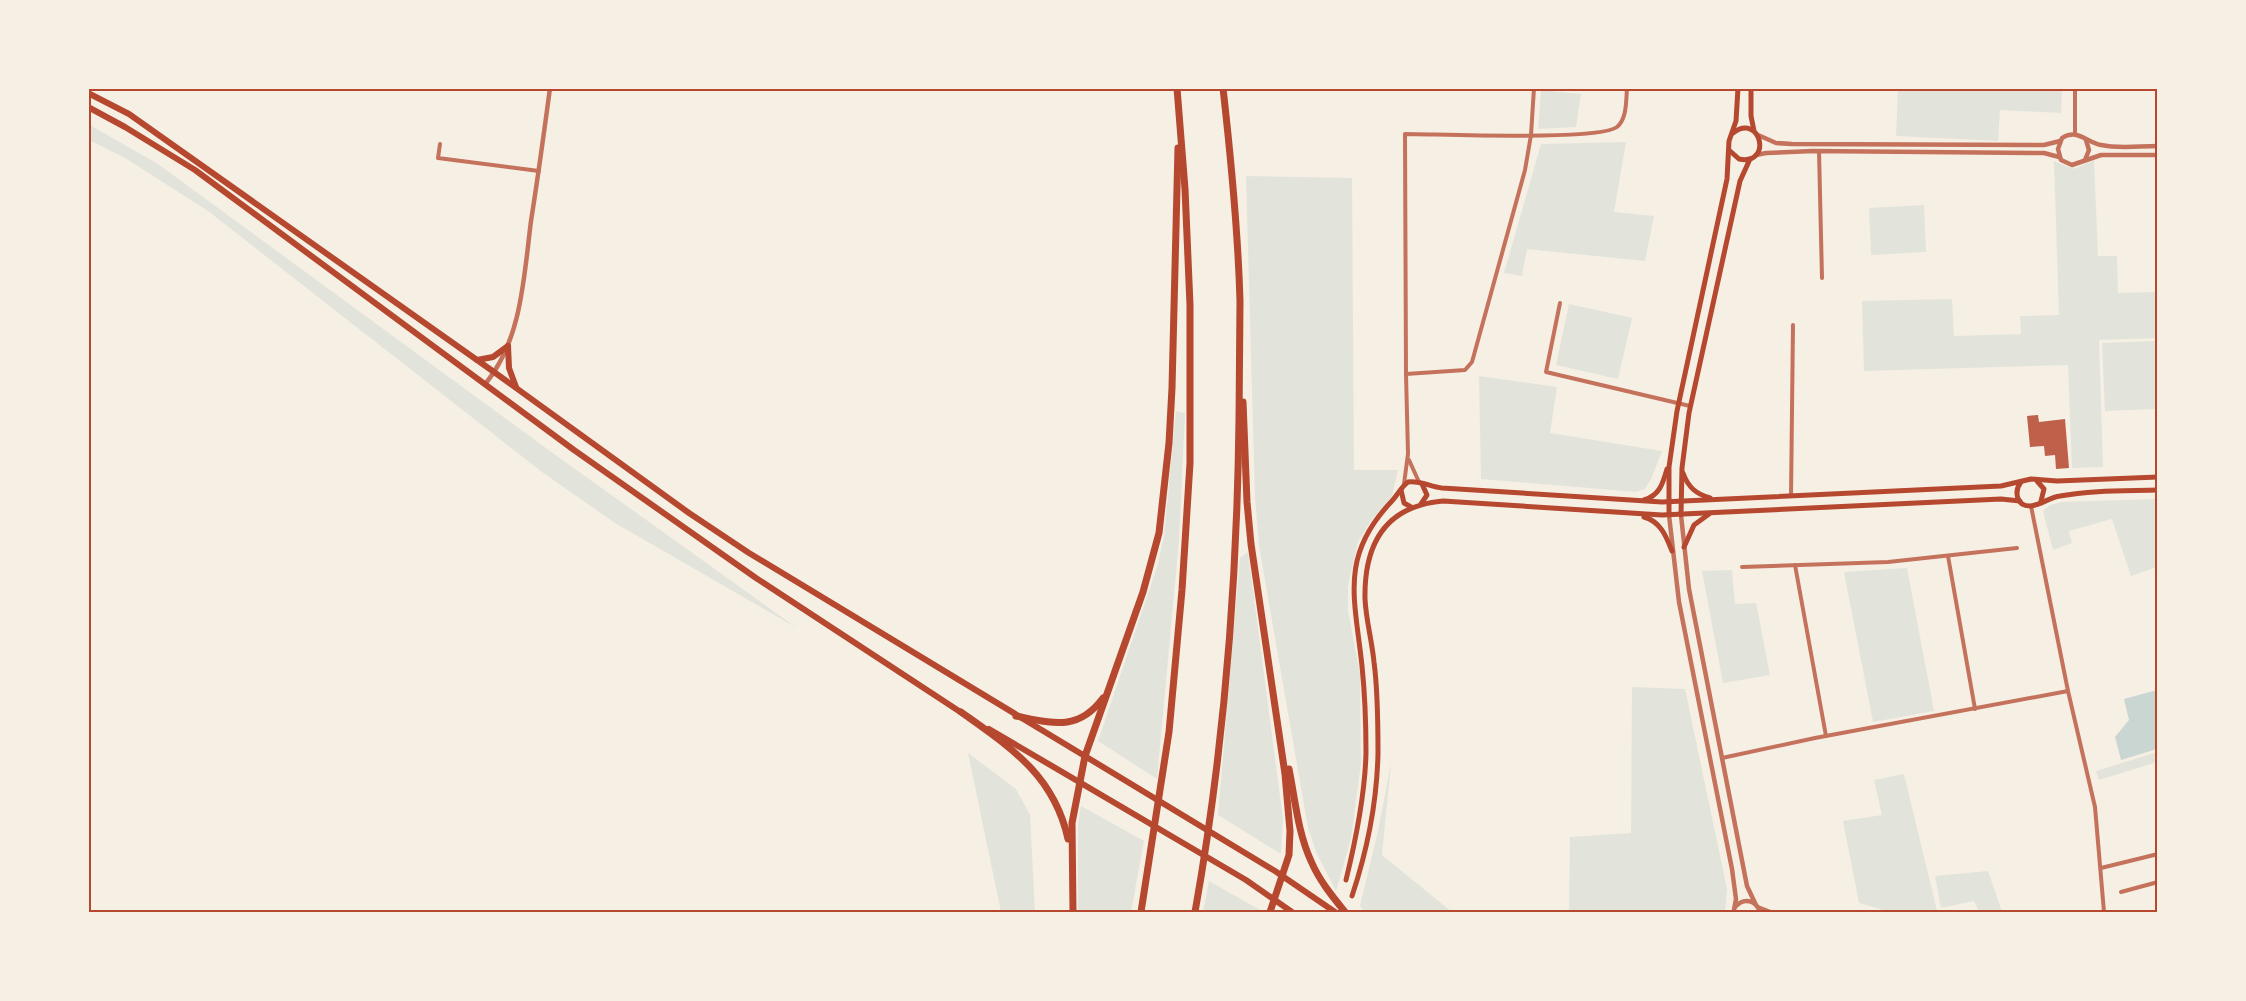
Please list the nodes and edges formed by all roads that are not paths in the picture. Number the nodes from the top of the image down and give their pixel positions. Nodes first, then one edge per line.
1 (550, 88) edge
2 (1177, 88) edge
3 (1222, 88) edge
4 (1534, 88) edge
5 (1627, 88) edge
6 (1738, 88) edge
7 (1751, 88) edge
8 (2075, 88) edge
9 (88, 93) edge
10 (1178, 106) junction
11 (88, 107) edge
12 (1756, 133) junction
13 (2074, 134) junction
14 (1531, 135) junction
15 (1731, 137) junction
16 (2086, 140) junction
17 (2060, 141) junction
18 (440, 144) dead end
19 (2157, 146) edge
20 (1729, 147) junction
21 (1819, 151) junction
22 (1756, 155) junction
23 (2157, 155) edge
24 (2060, 157) junction
25 (1750, 159) junction
26 (2085, 160) junction
27 (538, 171) junction
28 (1822, 278) dead end
29 (1240, 300) junction
30 (1560, 303) dead end
31 (1793, 325) dead end
32 (508, 345) junction
33 (477, 360) junction
34 (495, 372) junction
35 (1406, 374) junction
36 (486, 383) junction
37 (517, 390) junction
38 (1678, 403) junction
39 (1690, 406) junction
40 (1408, 454) junction
41 (1670, 458) junction
42 (1682, 468) junction
43 (2157, 477) edge
44 (2034, 479) junction
45 (2021, 482) junction
46 (1420, 483) junction
47 (1402, 488) junction
48 (2157, 490) edge
49 (1791, 496) junction
50 (1713, 500) junction
51 (1641, 501) junction
52 (1668, 501) junction
53 (1681, 501) junction
54 (2020, 501) junction
55 (2040, 502) junction
56 (1420, 505) junction
57 (2031, 506) junction
58 (1411, 507) junction
59 (1710, 513) junction
60 (1681, 514) junction
61 (1637, 515) junction
62 (1669, 515) junction
63 (1684, 547) junction
64 (2017, 548) dead end
65 (1672, 551) junction
66 (1948, 556) junction
67 (1795, 565) junction
68 (1742, 567) dead end
69 (1122, 651) junction
70 (2068, 691) junction
71 (1275, 702) junction
72 (1975, 709) junction
73 (961, 712) junction
74 (1016, 716) junction
75 (1826, 736) junction
76 (1085, 756) junction
77 (1722, 759) junction
78 (1078, 783) junction
79 (2157, 854) edge
80 (2101, 868) junction
81 (1071, 870) junction
82 (1283, 876) junction
83 (1346, 879) dead end
84 (2157, 882) edge
85 (2121, 892) dead end
86 (1352, 896) dead end
87 (1275, 900) junction
88 (1758, 907) edge
89 (1733, 911) edge
90 (1073, 912) edge
91 (1141, 912) edge
92 (1194, 912) edge
93 (1270, 912) edge
94 (1292, 912) edge
95 (1335, 912) edge
96 (1345, 912) edge
97 (1771, 912) edge
98 (2104, 912) edge

1 - 27 street
2 - 10 highway
3 - 29 highway
4 - 14 street
5 - 14 street
6 - 15 main road
7 - 12 main road
8 - 13 street
9 - 33 highway
10 - 69 highway
10 - 91 highway
11 - 36 highway
12 - 15 main road
12 - 17 street
12 - 22 main road
13 - 16 street
13 - 17 street
14 - 35 street
14 - 35 street
15 - 20 main road
16 - 19 street
16 - 26 street
17 - 24 street
18 - 27 street
20 - 25 main road
20 - 38 main road
21 - 22 street
21 - 24 street
21 - 28 street
22 - 25 main road
23 - 26 street
24 - 26 street
25 - 39 main road
27 - 32 street
29 - 71 highway
29 - 92 highway
30 - 38 street
31 - 49 street
32 - 33 highway
32 - 34 street
32 - 37 highway
33 - 34 highway
34 - 36 street
34 - 37 highway
35 - 40 street
36 - 73 highway
37 - 74 highway
38 - 39 street
38 - 41 main road
39 - 42 main road
40 - 46 street
40 - 47 street
41 - 51 main road
41 - 52 main road
42 - 50 main road
42 - 53 main road
43 - 44 main road
44 - 45 main road
44 - 55 main road
45 - 49 main road
45 - 54 main road
46 - 47 main road
46 - 51 main road
46 - 56 main road
47 - 58 main road
47 - 83 main road
48 - 55 main road
49 - 50 main road
50 - 53 main road
51 - 52 main road
52 - 53 main road
52 - 62 main road
53 - 60 main road
54 - 57 main road
54 - 59 main road
55 - 57 main road
56 - 58 main road
56 - 61 main road
57 - 70 street
58 - 86 main road
59 - 60 main road
59 - 63 main road
60 - 62 main road
60 - 63 street
61 - 62 main road
61 - 65 main road
62 - 65 street
63 - 77 street
64 - 66 street
65 - 89 street
66 - 67 street
66 - 72 street
67 - 68 street
67 - 75 street
69 - 74 highway
69 - 76 highway
70 - 72 street
70 - 80 street
71 - 82 highway
71 - 96 highway
72 - 75 street
73 - 78 highway
73 - 81 highway
74 - 76 highway
75 - 77 street
76 - 78 highway
76 - 82 highway
77 - 88 street
78 - 81 highway
78 - 87 highway
79 - 80 street
80 - 98 street
81 - 90 highway
82 - 87 highway
82 - 95 highway
84 - 85 street
87 - 93 highway
87 - 94 highway
88 - 89 street
88 - 97 street

